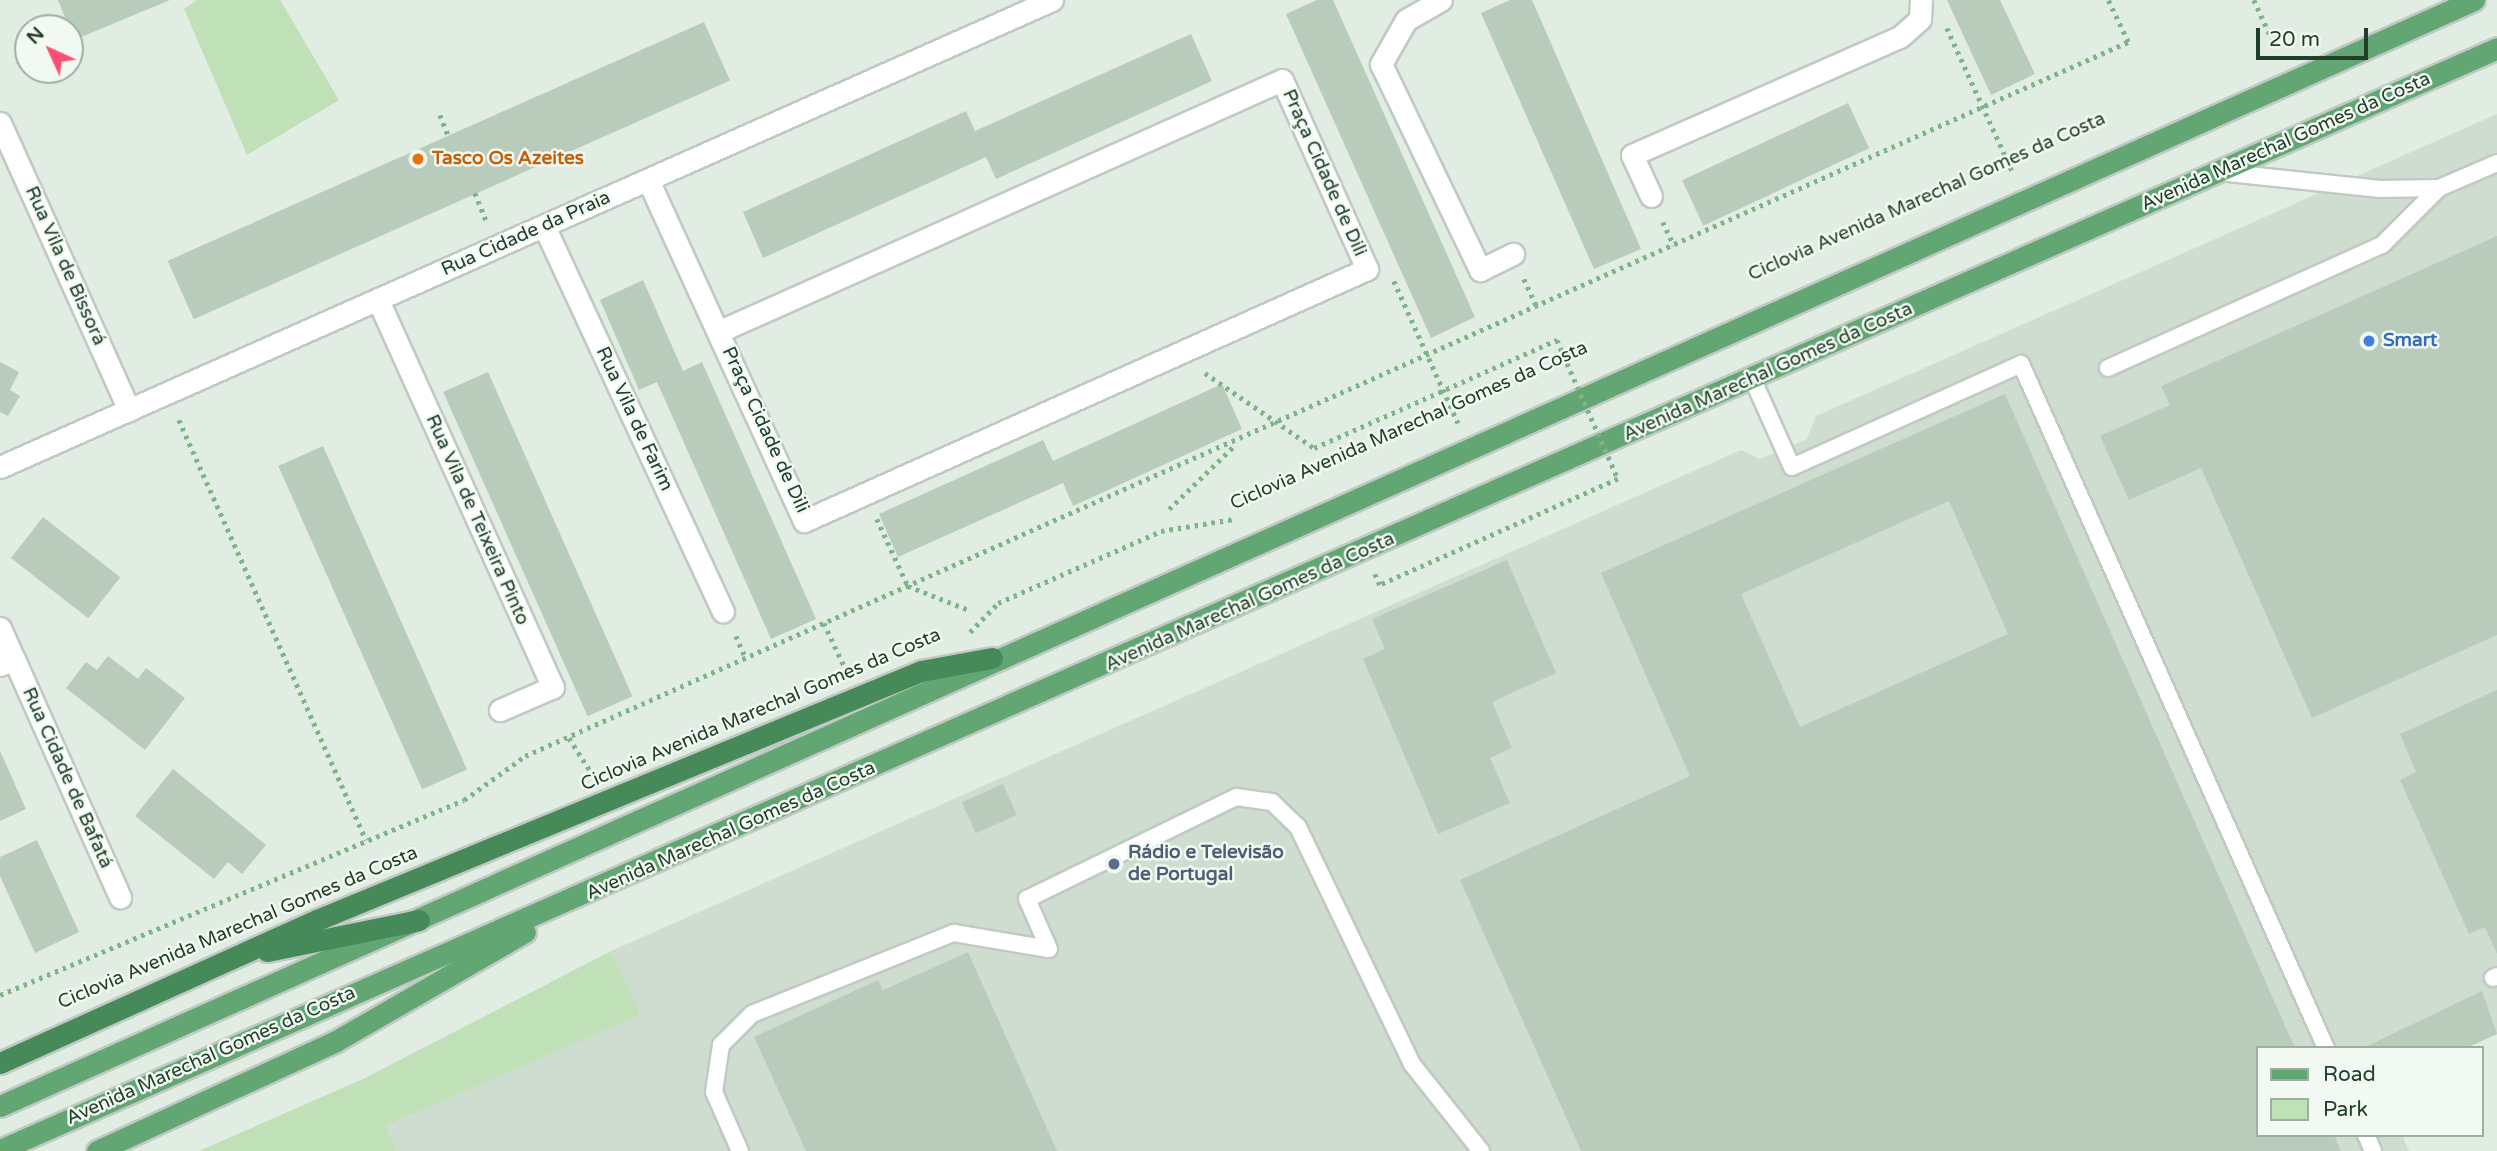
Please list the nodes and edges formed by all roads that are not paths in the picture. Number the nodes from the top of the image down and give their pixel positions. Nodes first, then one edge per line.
1 (1052, 0) edge
2 (1441, 0) edge
3 (1921, 0) edge
4 (2474, 0) edge
5 (2497, 48) edge
6 (0, 123) edge
7 (2497, 163) edge
8 (2219, 172) junction
9 (649, 180) junction
10 (2439, 188) junction
11 (1651, 196) dead end
12 (544, 226) junction
13 (1513, 254) dead end
14 (378, 300) junction
15 (720, 331) junction
16 (2108, 368) dead end
17 (1753, 380) junction
18 (130, 410) junction
19 (0, 467) edge
20 (723, 611) dead end
21 (0, 628) edge
22 (992, 658) junction
23 (7, 662) edge
24 (499, 710) dead end
25 (602, 888) junction
26 (120, 897) dead end
27 (419, 920) junction
28 (224, 960) junction
29 (2325, 1046) edge
30 (0, 1063) edge
31 (0, 1106) edge
32 (0, 1150) edge
33 (97, 1151) edge
34 (740, 1151) edge
35 (1481, 1151) edge

1 - 9 street, Rua Cidade da Praia
2 - 13 street
3 - 11 street
4 - 22 main road, Avenida Marechal Gomes da Costa
5 - 8 main road, Avenida Marechal Gomes da Costa
6 - 18 street, Rua Vila de Bissorá
7 - 10 lane
8 - 10 lane
8 - 17 main road, Avenida Marechal Gomes da Costa
9 - 12 street, Rua Cidade da Praia
9 - 15 street, Praça Cidade de Dili
10 - 16 lane
12 - 14 street, Rua Cidade da Praia
12 - 20 street, Rua Vila de Farim
14 - 18 street, Rua Cidade da Praia
14 - 24 street, Rua Vila de Teixeira Pinto
15 - 15 street, Praça Cidade de Dili
17 - 25 main road, Avenida Marechal Gomes da Costa
17 - 29 lane
18 - 19 street, Rua Cidade da Praia
21 - 23 street, Rua Cidade de Bafatá
22 - 27 main road, Avenida Marechal Gomes da Costa
22 - 28 highway
23 - 26 street, Rua Cidade de Bafatá
25 - 32 main road, Avenida Marechal Gomes da Costa
25 - 33 main road
27 - 28 highway
27 - 31 main road, Avenida Marechal Gomes da Costa
28 - 30 highway
34 - 35 lane

